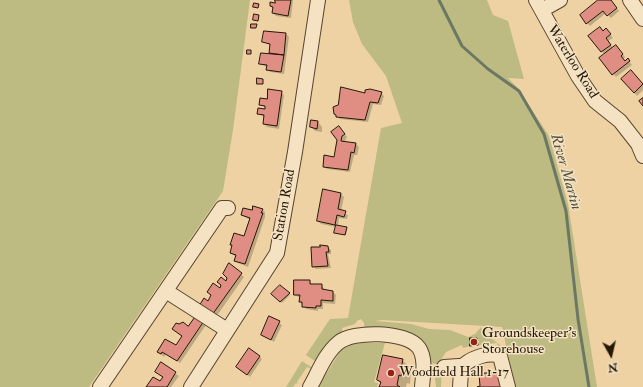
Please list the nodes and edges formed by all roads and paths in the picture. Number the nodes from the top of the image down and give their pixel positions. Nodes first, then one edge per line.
1 (318, 0) edge
2 (560, 0) edge
3 (630, 0) edge
4 (539, 5) edge
5 (643, 19) edge
6 (643, 156) edge
7 (228, 208) dead end
8 (166, 291) junction
9 (227, 330) junction
10 (444, 367) dead end
11 (463, 368) junction
12 (100, 387) edge
13 (191, 387) edge
14 (310, 387) edge
15 (422, 387) edge
16 (460, 387) edge
17 (508, 387) edge

1 - 9 street, Station Road
2 - 4 street
3 - 5 street
4 - 6 street, Waterloo Road
7 - 8 street
8 - 9 street
8 - 12 street
9 - 13 street, Station Road
10 - 11 street
11 - 16 street
11 - 17 street
14 - 15 street

